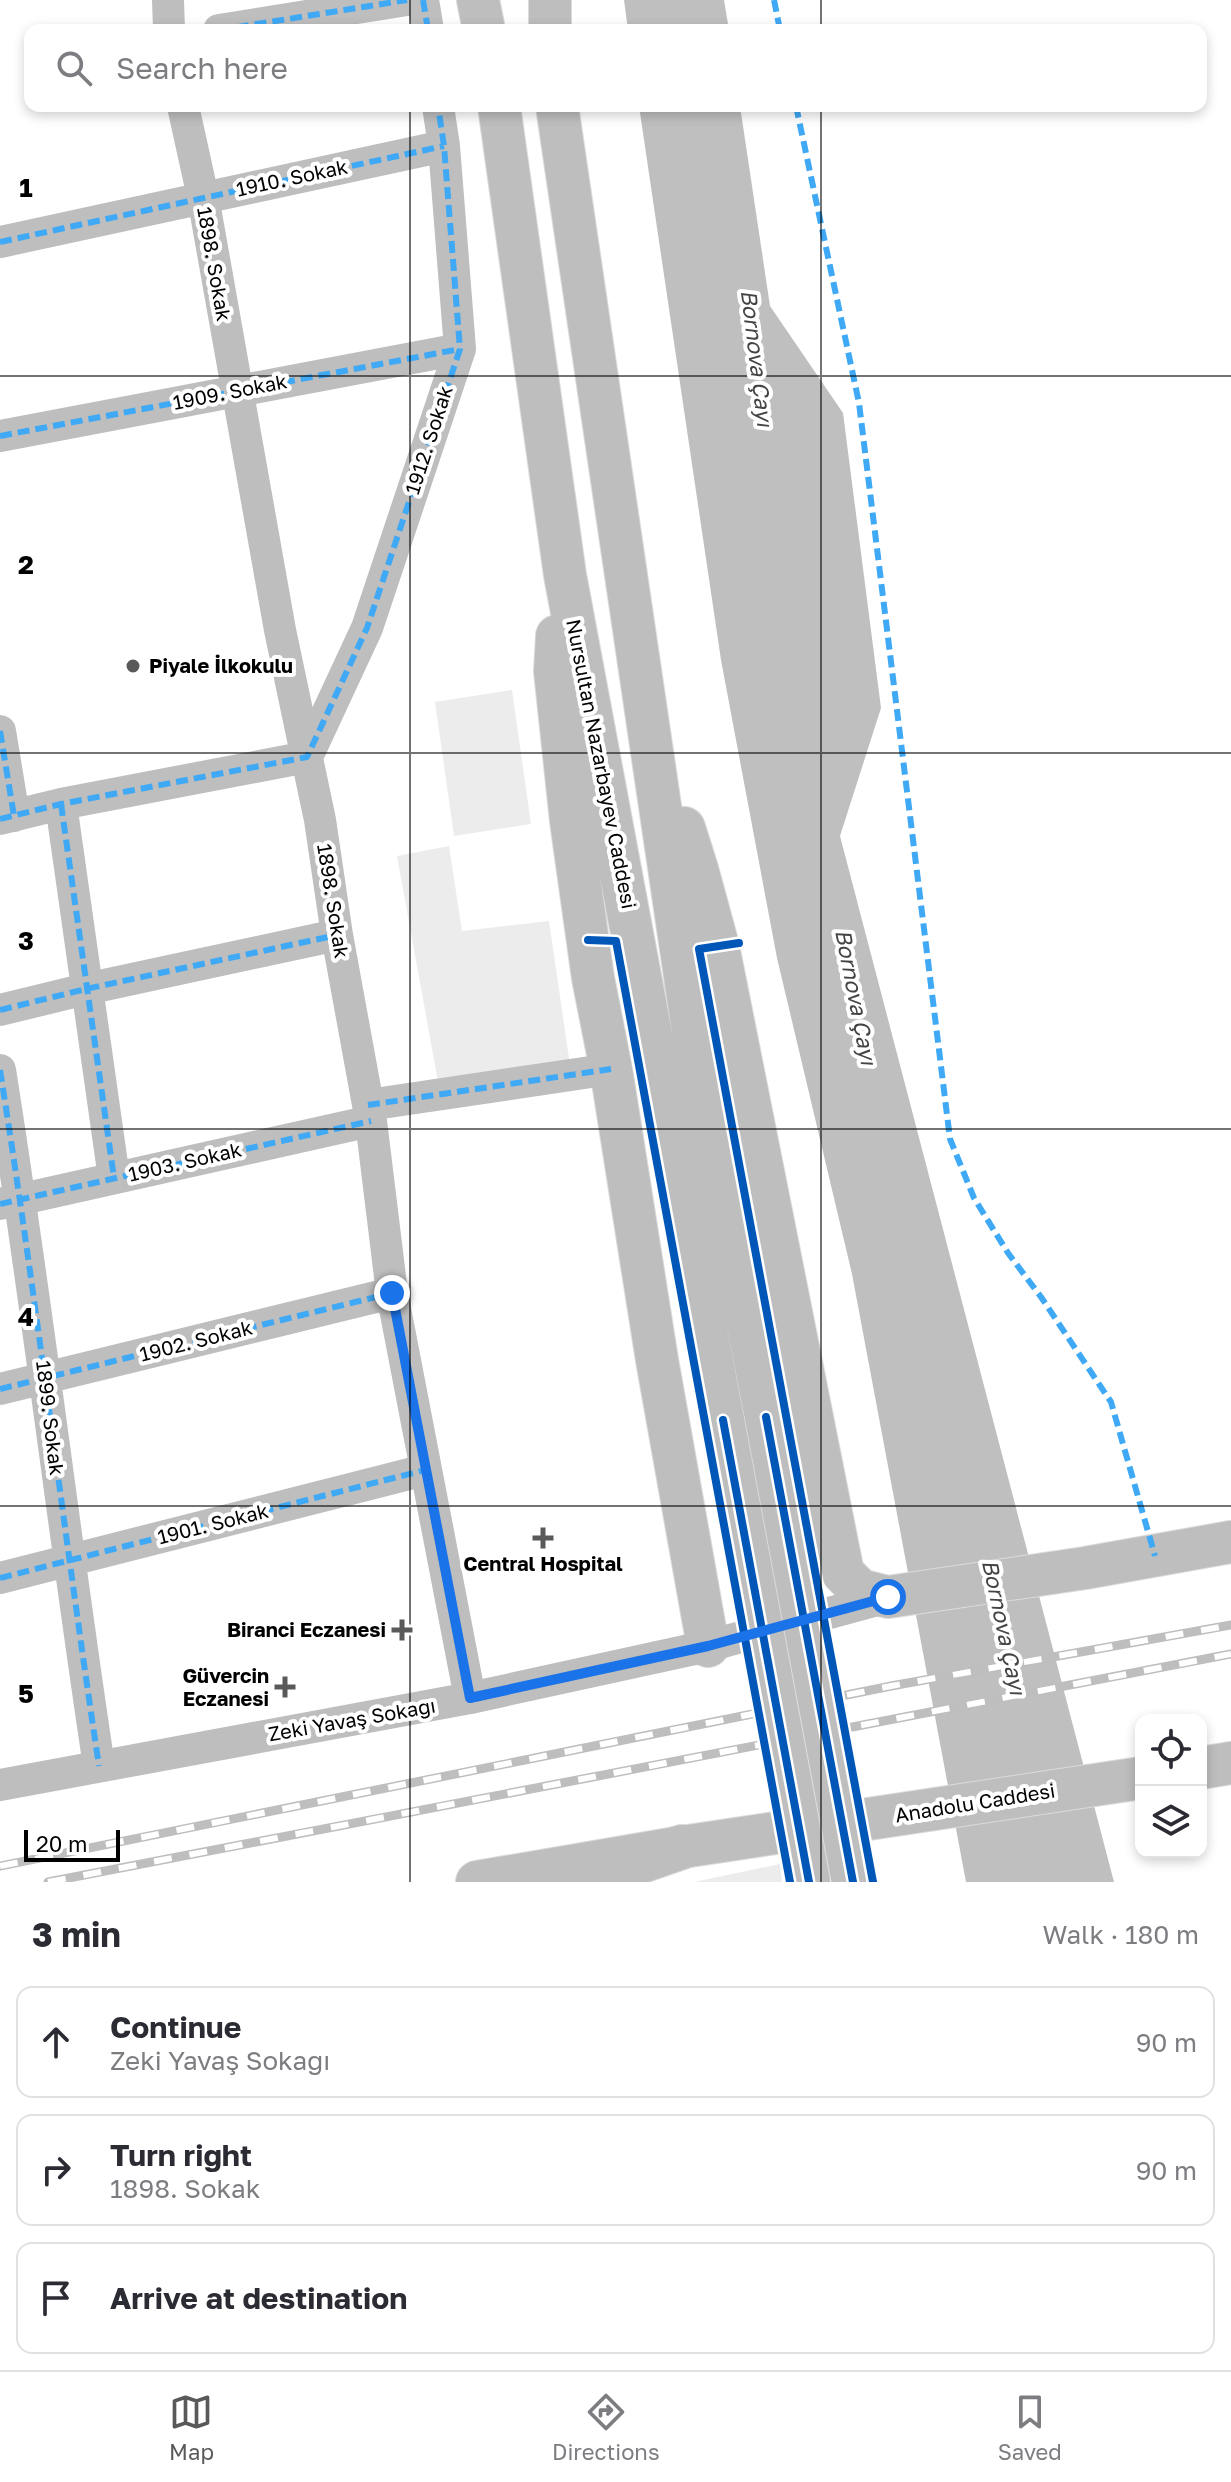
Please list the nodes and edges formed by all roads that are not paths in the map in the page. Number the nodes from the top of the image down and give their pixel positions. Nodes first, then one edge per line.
1 (168, 0) edge
2 (407, 0) edge
3 (423, 0) edge
4 (478, 0) edge
5 (550, 0) edge
6 (169, 24) edge
7 (257, 24) edge
8 (427, 24) edge
9 (483, 24) edge
10 (550, 24) edge
11 (184, 112) edge
12 (439, 112) edge
13 (500, 112) edge
14 (558, 112) edge
15 (444, 146) junction
16 (203, 197) junction
17 (0, 242) edge
18 (460, 349) junction
19 (235, 390) junction
20 (0, 436) edge
21 (565, 575) junction
22 (647, 717) junction
23 (0, 731) edge
24 (307, 757) junction
25 (61, 804) junction
26 (7, 818) edge
27 (337, 935) junction
28 (86, 989) junction
29 (0, 1010) edge
30 (611, 1069) junction
31 (0, 1070) edge
32 (370, 1113) junction
33 (114, 1178) junction
34 (10, 1202) edge
35 (392, 1293) junction
36 (45, 1378) junction
37 (0, 1389) edge
38 (425, 1470) junction
39 (1231, 1542) edge
40 (68, 1561) junction
41 (0, 1578) edge
42 (888, 1597) junction
43 (708, 1646) junction
44 (470, 1698) junction
45 (1231, 1763) edge
46 (99, 1766) junction
47 (1207, 1767) edge
48 (1135, 1779) edge
49 (0, 1785) edge
50 (682, 1847) junction
51 (477, 1882) edge
52 (581, 1882) edge
53 (809, 1882) edge
54 (853, 1882) edge

1 - 6 street
2 - 7 street
3 - 8 street
4 - 9 main road
5 - 10 main road
11 - 16 street, 1898. Sokak
12 - 15 street, 1912. Sokak
13 - 21 main road, Nursultan Nazarbayev Caddesi
14 - 22 main road
15 - 16 street, 1910. Sokak
15 - 18 street, 1912. Sokak
16 - 17 street, 1910. Sokak
16 - 19 street, 1898. Sokak
18 - 19 street, 1909. Sokak
18 - 24 street, 1912. Sokak
19 - 20 street, 1909. Sokak
19 - 24 street, 1898. Sokak
21 - 30 main road
21 - 53 main road, Nursultan Nazarbayev Caddesi, bridge
22 - 42 main road
22 - 54 main road, bridge
23 - 26 street
24 - 25 street
24 - 27 street, 1898. Sokak
25 - 26 street
25 - 28 street
27 - 28 street
27 - 32 street, 1898. Sokak
28 - 29 street
28 - 33 street
30 - 32 street, 1903. Sokak
30 - 43 main road
31 - 34 street, 1899. Sokak
32 - 33 street, 1903. Sokak
32 - 35 street, 1898. Sokak
33 - 34 street, 1903. Sokak
34 - 36 street, 1899. Sokak
35 - 36 street, 1902. Sokak
35 - 38 street, 1898. Sokak
36 - 37 street, 1902. Sokak
36 - 40 street, 1899. Sokak
38 - 40 street, 1901. Sokak
38 - 44 street, 1898. Sokak
39 - 42 main road
40 - 41 street, 1901. Sokak
40 - 46 street, 1899. Sokak
42 - 43 street, Zeki Yavaş Sokağı
43 - 44 street, Zeki Yavaş Sokağı
44 - 46 street, Zeki Yavaş Sokağı
45 - 47 main road
46 - 49 street, Zeki Yavaş Sokağı
48 - 50 main road, Anadolu Caddesi
50 - 51 main road, Anadolu Caddesi
50 - 52 highway

